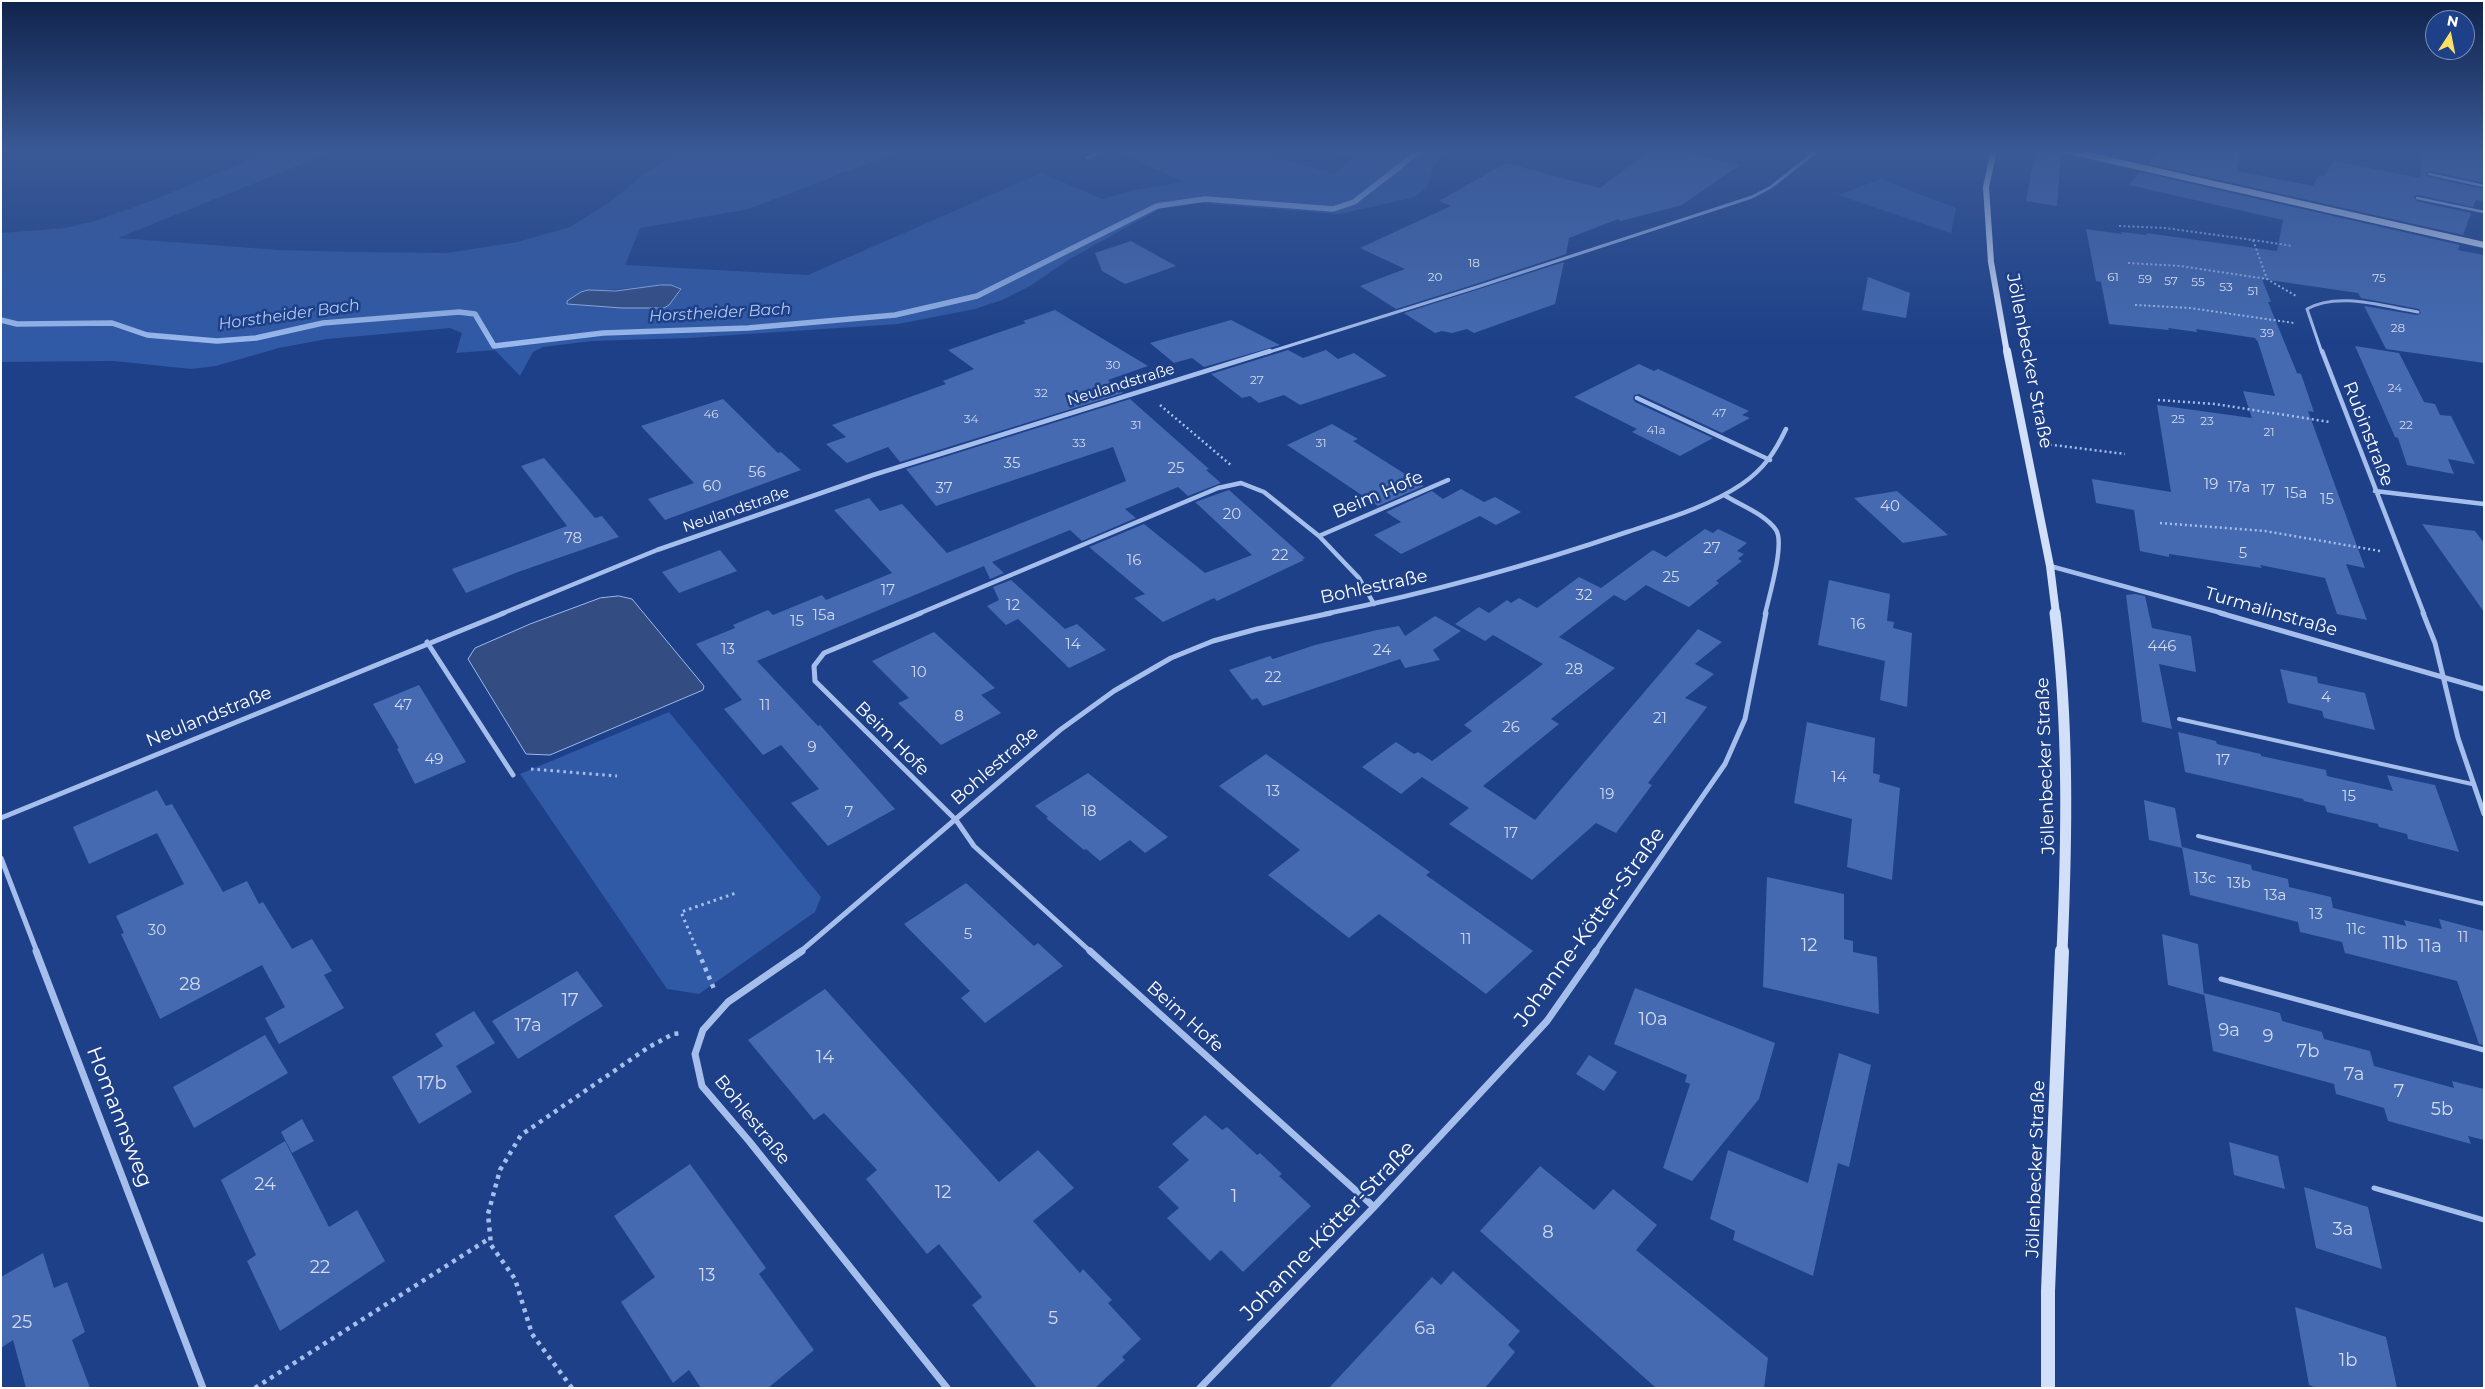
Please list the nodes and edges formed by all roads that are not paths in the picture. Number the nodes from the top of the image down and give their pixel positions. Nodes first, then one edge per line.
1 (1697, 215) edge
2 (1988, 215) edge
3 (2351, 215) edge
4 (2484, 245) edge
5 (2418, 312) dead end
6 (1637, 398) dead end
7 (1786, 429) dead end
8 (1770, 460) junction
9 (1448, 480) dead end
10 (2375, 490) junction
11 (1724, 496) junction
12 (2484, 504) edge
13 (1319, 536) junction
14 (2050, 566) junction
15 (1374, 604) junction
16 (427, 642) junction
17 (2443, 677) junction
18 (2484, 690) edge
19 (2178, 719) dead end
20 (512, 772) road end
21 (2472, 784) junction
22 (2484, 814) edge
23 (1, 818) edge
24 (956, 820) junction
25 (2198, 836) dead end
26 (1, 858) edge
27 (2484, 904) edge
28 (2221, 979) dead end
29 (2484, 1050) edge
30 (2374, 1188) dead end
31 (1374, 1207) junction
32 (2484, 1220) edge
33 (203, 1388) edge
34 (947, 1388) edge
35 (1200, 1388) edge
36 (2048, 1388) edge

1 - 16 street, Neulandstraße
2 - 14 main road, Jöllenbecker Straße
3 - 4 main road
5 - 10 street, Rubinstraße
6 - 8 street
7 - 8 street, Bohlestraße
8 - 11 street, Bohlestraße
9 - 13 street, Beim Hofe
10 - 12 street
10 - 17 street, Rubinstraße
11 - 15 street, Bohlestraße
11 - 31 street, Johanne-Kötter-Straße
13 - 15 street, Beim Hofe
13 - 24 street, Beim Hofe
14 - 17 street, Turmalinstraße
14 - 36 main road, Jöllenbecker Straße
15 - 24 street, Bohlestraße
16 - 20 street
16 - 23 street, Neulandstraße
17 - 18 street, Turmalinstraße
17 - 21 street, Rubinstraße
19 - 21 lane
21 - 22 street, Rubinstraße
24 - 31 street, Beim Hofe
24 - 34 street, Bohlestraße
25 - 27 lane
26 - 33 street, Homannsweg
28 - 29 lane
30 - 32 lane
31 - 35 street, Johanne-Kötter-Straße

